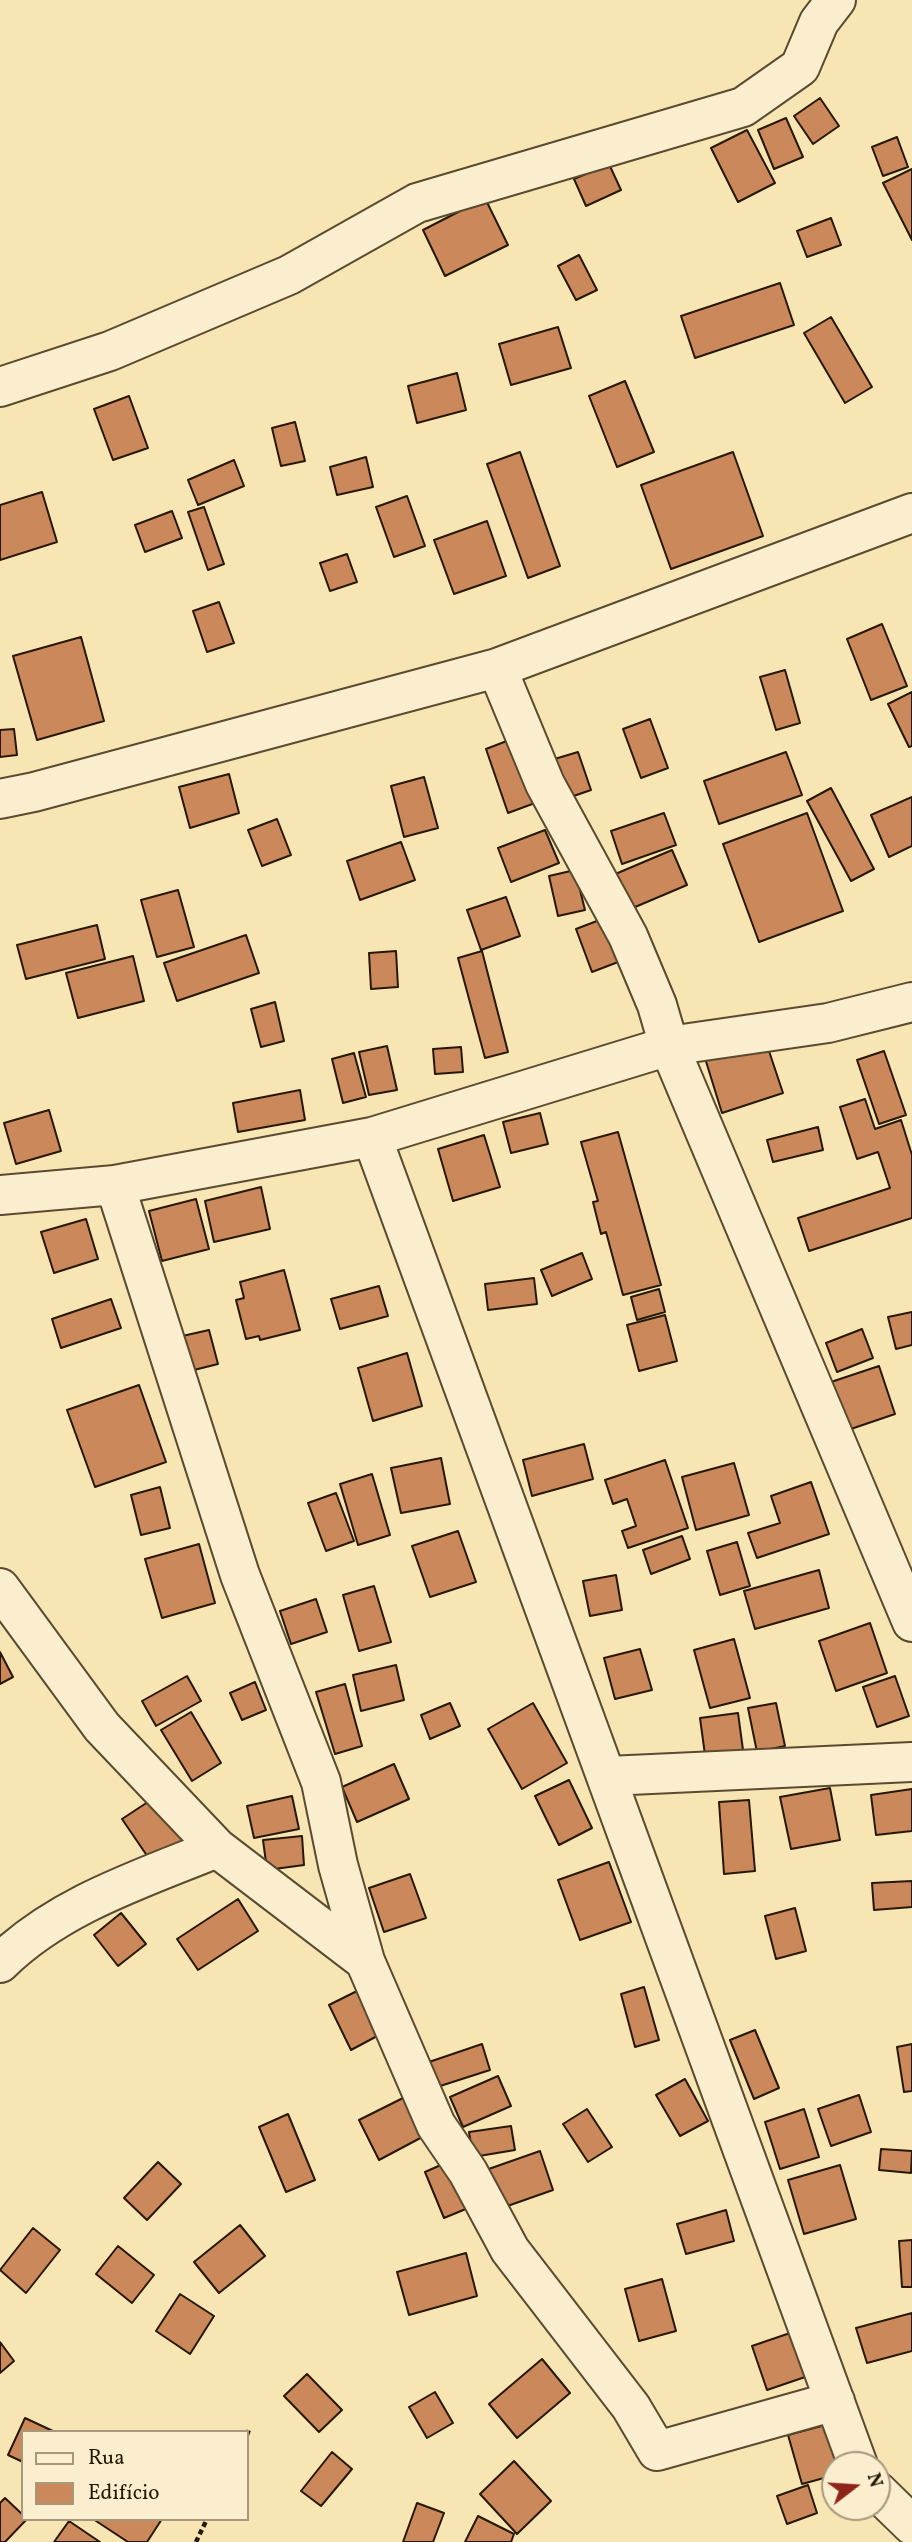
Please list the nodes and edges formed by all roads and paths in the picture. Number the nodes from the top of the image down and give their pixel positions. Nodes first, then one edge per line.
1 (836, 0) edge
2 (0, 387) edge
3 (912, 513) edge
4 (497, 668) junction
5 (0, 799) edge
6 (907, 1016) edge
7 (669, 1046) junction
8 (372, 1137) junction
9 (115, 1185) junction
10 (0, 1195) edge
11 (0, 1588) edge
12 (912, 1622) edge
13 (912, 1762) edge
14 (608, 1776) junction
15 (216, 1848) junction
16 (365, 1961) junction
17 (0, 1963) edge
18 (835, 2401) junction
19 (250, 2427) dead end
20 (248, 2432) edge
21 (853, 2451) edge
22 (891, 2505) edge
23 (206, 2521) edge
24 (912, 2525) edge
25 (196, 2542) edge

1 - 2 street
3 - 4 street
4 - 5 street
4 - 7 street
6 - 7 street
7 - 8 street
7 - 12 street
8 - 9 street
8 - 14 street
9 - 10 street
9 - 16 street
11 - 15 street
13 - 14 street
14 - 18 street
15 - 16 street
15 - 17 street
16 - 18 street
18 - 21 street
19 - 20 path
22 - 24 street
23 - 25 path

